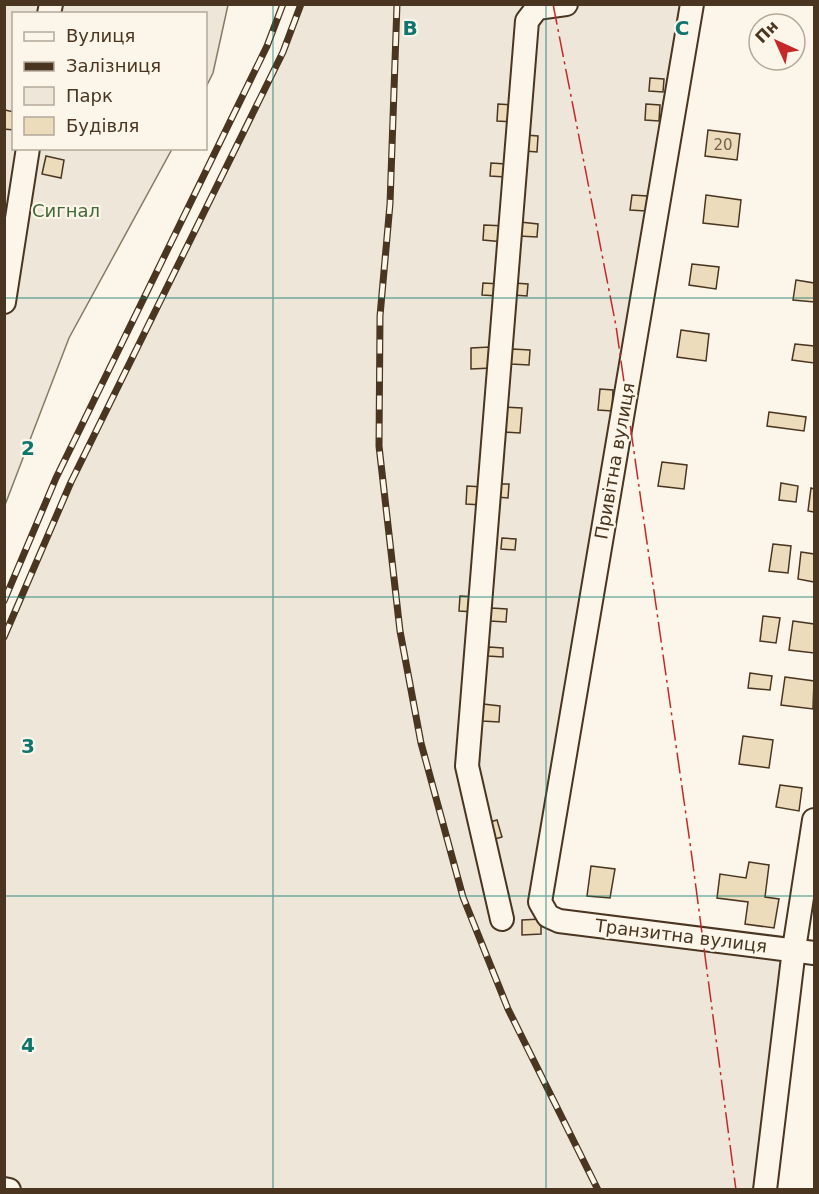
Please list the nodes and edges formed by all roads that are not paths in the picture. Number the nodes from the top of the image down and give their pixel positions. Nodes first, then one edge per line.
1 (566, 4) edge
2 (692, 4) edge
3 (28, 150) edge
4 (4, 302) edge
5 (814, 820) edge
6 (548, 916) joint
7 (502, 919) dead end
8 (804, 951) edge
9 (765, 1190) edge

1 - 7 street
2 - 6 street, Привітна вулиця
3 - 4 street
5 - 8 street
6 - 8 street, Транзитна вулиця
8 - 9 street

